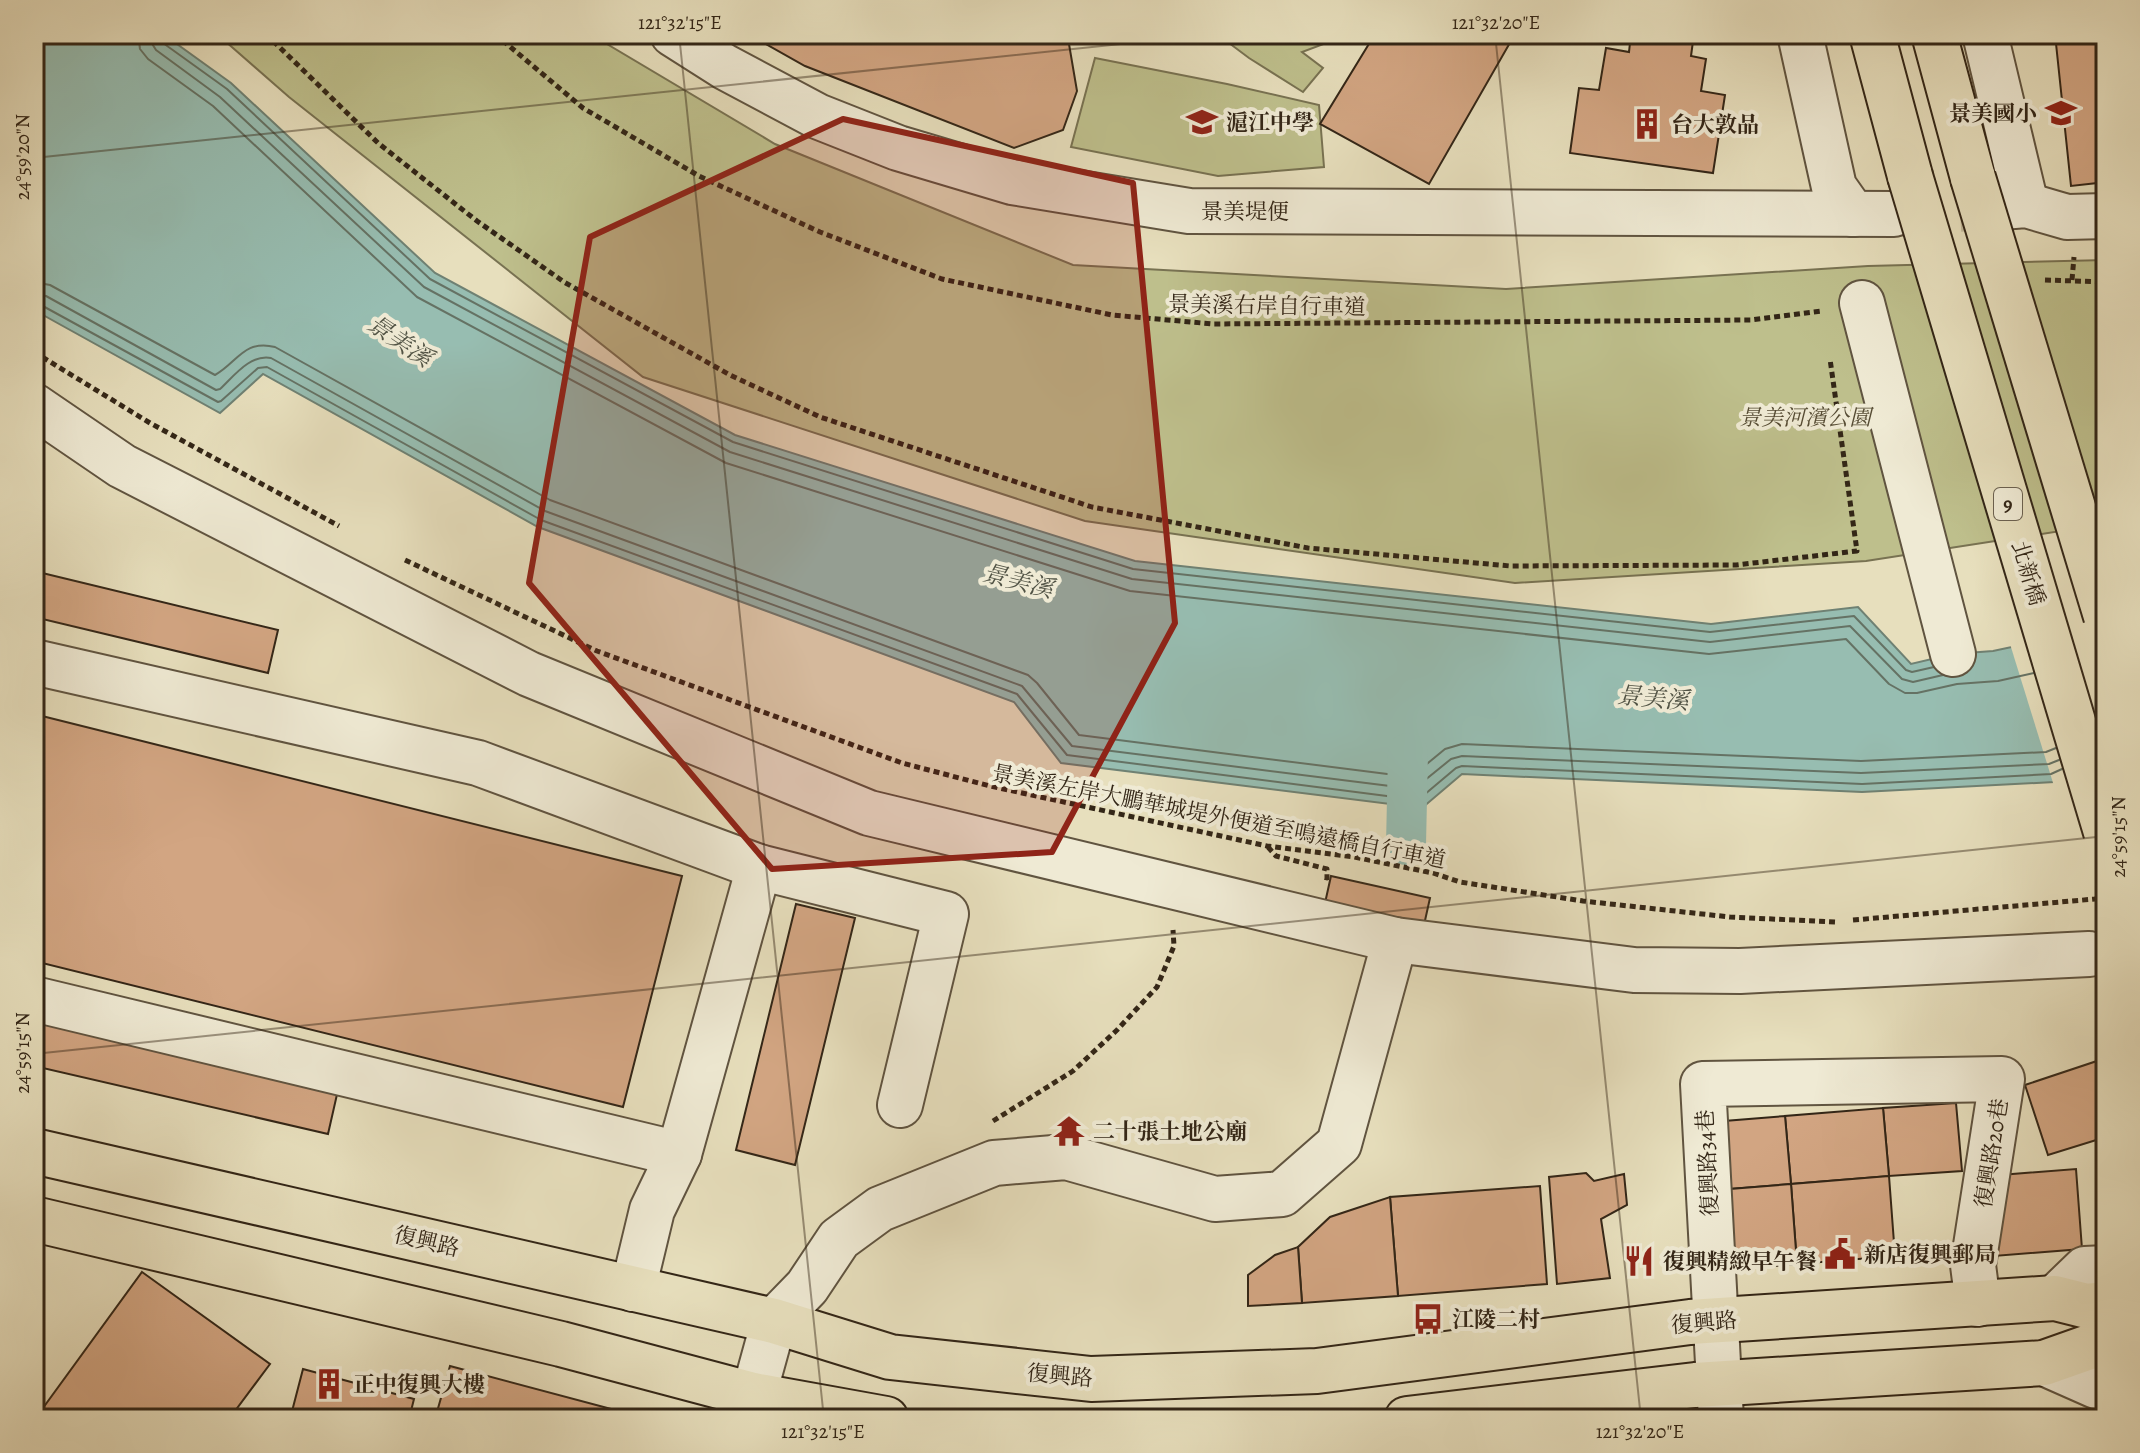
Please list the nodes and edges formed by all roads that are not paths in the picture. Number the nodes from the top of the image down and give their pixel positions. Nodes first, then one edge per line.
1 (673, 34) edge
2 (1800, 34) edge
3 (1872, 34) edge
4 (1934, 34) edge
5 (1985, 34) edge
6 (2000, 197) junction
7 (1886, 202) junction
8 (2106, 216) edge
9 (1862, 303) road end
10 (34, 406) edge
11 (2106, 616) edge
12 (1953, 654) dead end
13 (34, 662) edge
14 (2106, 832) edge
15 (759, 867) junction
16 (1395, 940) junction
17 (2089, 954) dead end
18 (34, 999) edge
19 (1876, 1081) joint
20 (900, 1105) dead end
21 (34, 1151) edge
22 (679, 1154) junction
23 (34, 1219) edge
24 (2106, 1268) edge
25 (633, 1289) junction
26 (2055, 1298) junction
27 (1978, 1304) junction
28 (2106, 1304) edge
29 (1715, 1320) junction
30 (774, 1321) junction
31 (2106, 1344) edge
32 (2044, 1363) junction
33 (2106, 1385) edge
34 (1720, 1402) edge
35 (750, 1407) edge
36 (886, 1419) edge
37 (1407, 1419) edge

1 - 7 street, 景美堤便
2 - 7 street
3 - 7 main road, 9
4 - 6 main road
5 - 6 street
6 - 8 street
6 - 11 main road, bridge
7 - 14 main road, 北新橋 / 9, bridge
9 - 12 street
10 - 16 street
13 - 15 street
15 - 20 street
15 - 22 street
16 - 17 street
16 - 30 street
18 - 22 street
19 - 27 street, 復興路20巷
19 - 29 street, 復興路34巷
21 - 25 main road, 復興路
22 - 25 street
23 - 35 main road
24 - 26 street
25 - 30 main road, 復興路
26 - 27 main road, 復興路
26 - 28 main road, 復興路
27 - 29 main road, 復興路
29 - 30 main road, 復興路
29 - 34 street
30 - 35 street
31 - 32 main road
32 - 33 street
32 - 34 main road
34 - 37 main road
35 - 36 main road

